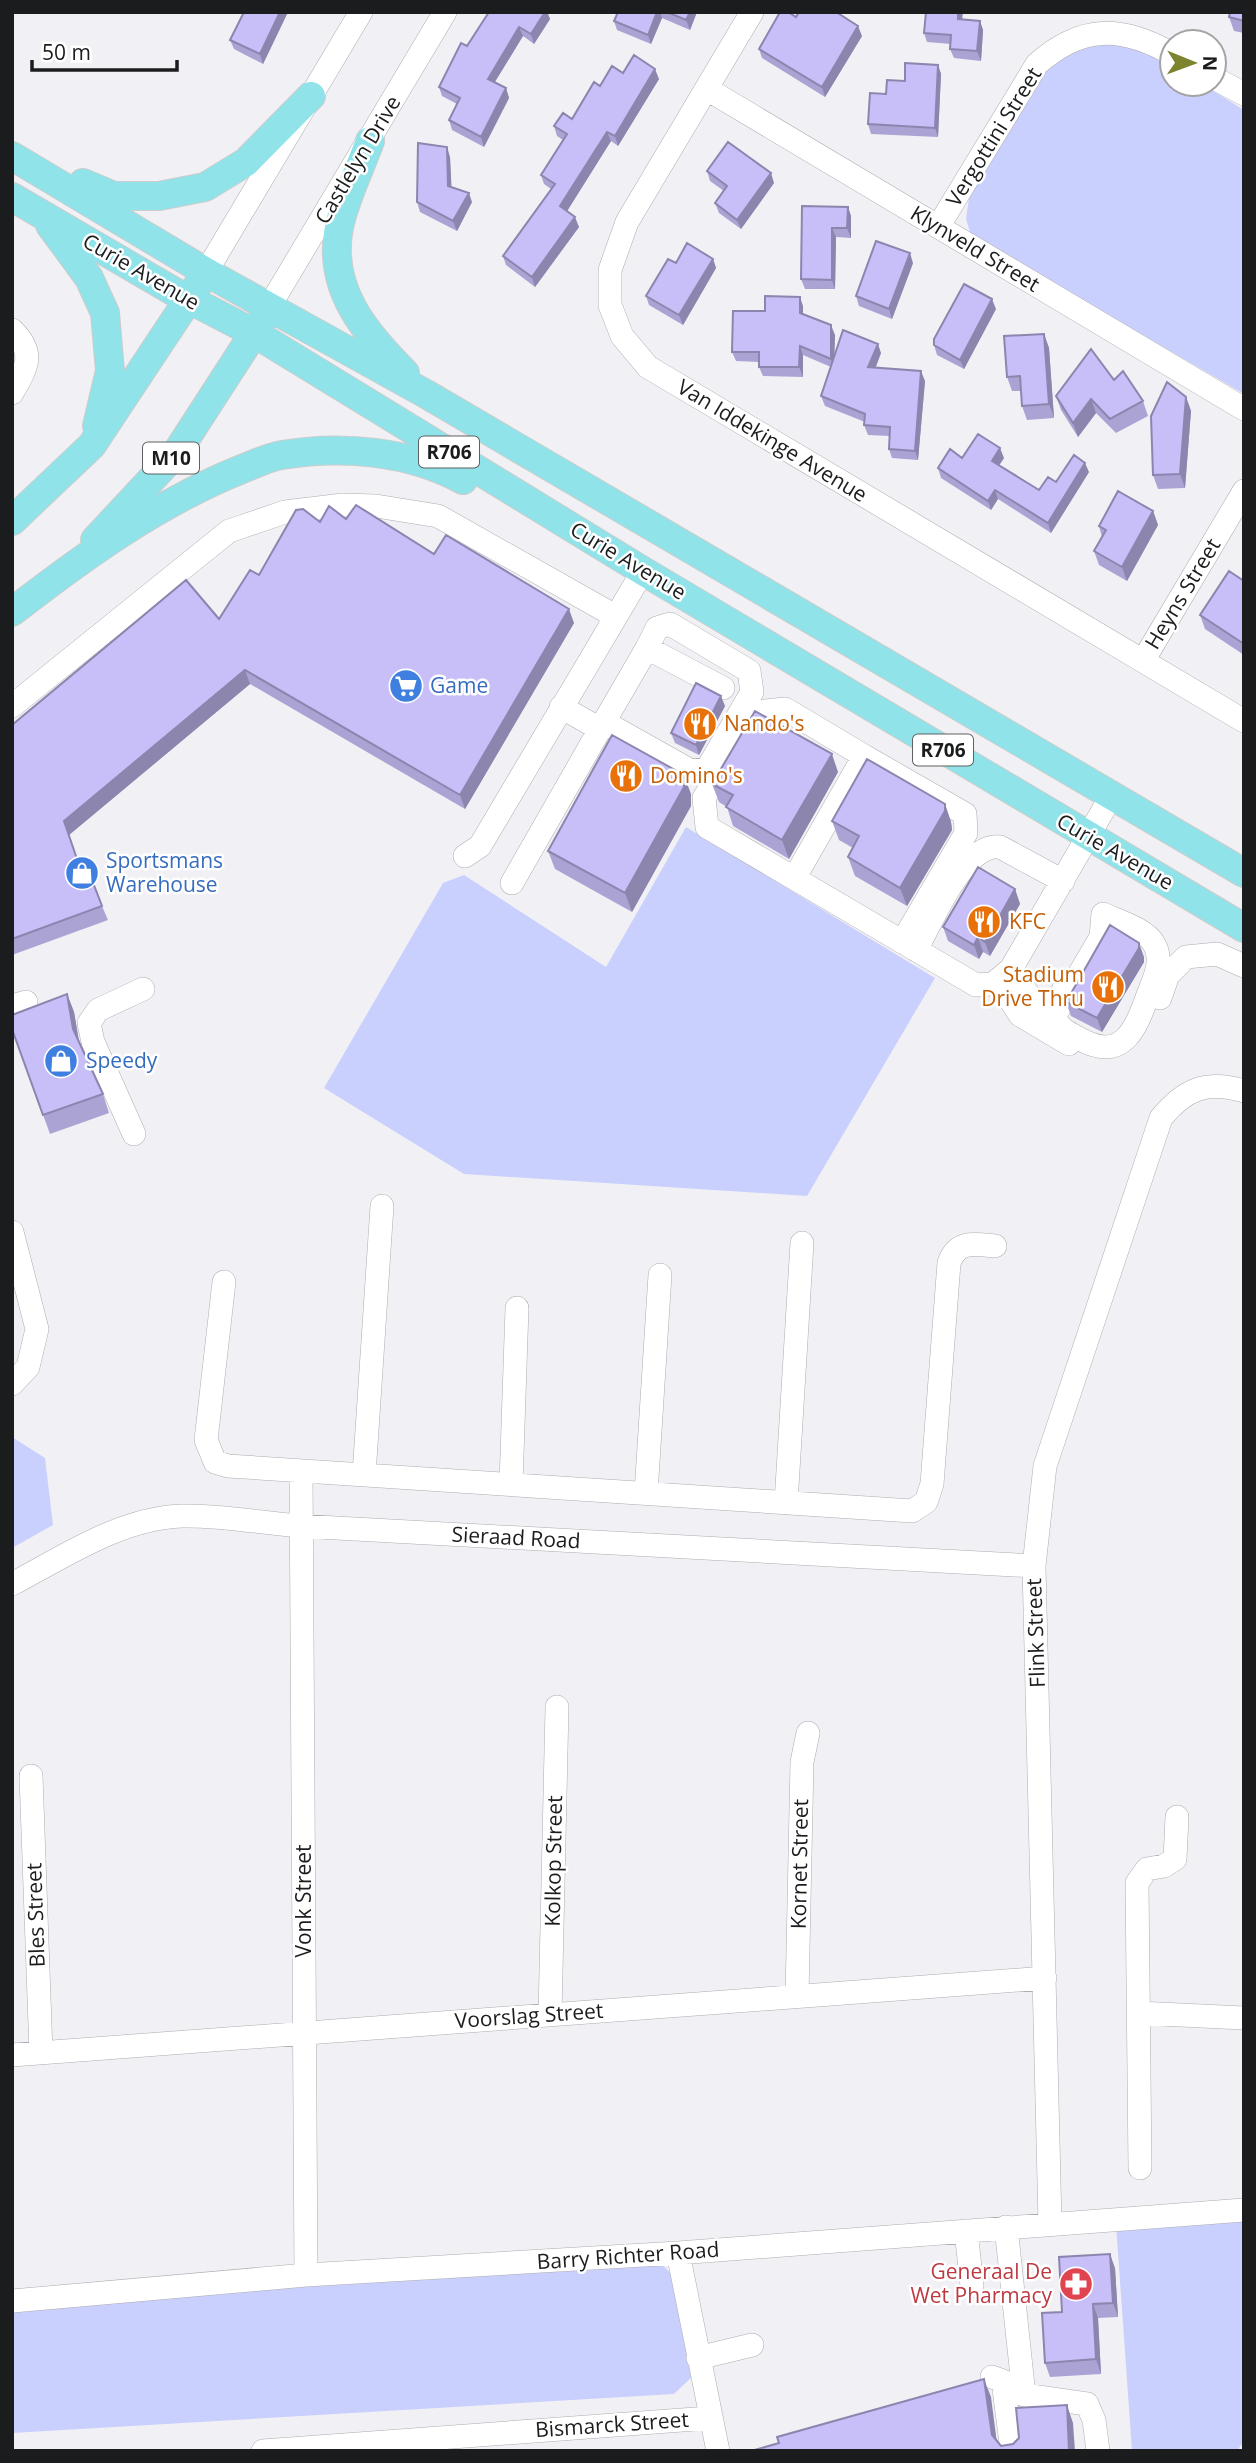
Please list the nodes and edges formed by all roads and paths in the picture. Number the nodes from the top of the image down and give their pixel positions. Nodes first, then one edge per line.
1 (361, 12) edge
2 (445, 12) edge
3 (752, 12) edge
4 (1158, 48) edge
5 (1228, 85) edge
6 (707, 89) junction
7 (1244, 94) edge
8 (311, 96) junction
9 (370, 141) junction
10 (12, 155) edge
11 (12, 197) edge
12 (43, 215) junction
13 (938, 227) junction
14 (206, 272) junction
15 (190, 300) junction
16 (269, 307) junction
17 (12, 330) edge
18 (254, 333) junction
19 (12, 393) edge
20 (426, 394) junction
21 (1244, 409) edge
22 (92, 445) junction
23 (1244, 491) edge
24 (12, 521) edge
25 (69, 568) junction
26 (643, 571) junction
27 (12, 602) edge
28 (12, 612) edge
29 (615, 616) junction
30 (647, 648) junction
31 (1143, 662) junction
32 (723, 688) dead end
33 (12, 706) edge
34 (561, 707) junction
35 (1244, 722) edge
36 (602, 725) junction
37 (864, 755) junction
38 (1112, 795) junction
39 (1088, 837) junction
40 (465, 856) dead end
41 (1244, 873) edge
42 (795, 877) junction
43 (1063, 881) junction
44 (512, 883) dead end
45 (1103, 914) junction
46 (1244, 928) edge
47 (909, 946) junction
48 (1244, 966) edge
49 (1012, 969) junction
50 (1168, 975) junction
51 (143, 989) dead end
52 (1060, 997) junction
53 (1052, 1034) junction
54 (1244, 1091) edge
55 (134, 1134) dead end
56 (382, 1206) dead end
57 (12, 1232) edge
58 (803, 1243) dead end
59 (995, 1246) dead end
60 (660, 1275) dead end
61 (224, 1282) dead end
62 (517, 1308) dead end
63 (12, 1384) edge
64 (301, 1471) junction
65 (364, 1475) junction
66 (511, 1485) junction
67 (646, 1493) junction
68 (786, 1503) junction
69 (300, 1526) junction
70 (1034, 1566) junction
71 (12, 1584) edge
72 (557, 1707) dead end
73 (808, 1733) dead end
74 (31, 1776) dead end
75 (1177, 1817) dead end
76 (1045, 1978) junction
77 (797, 1996) junction
78 (1138, 2012) junction
79 (550, 2015) junction
80 (1244, 2018) edge
81 (304, 2033) junction
82 (41, 2053) junction
83 (12, 2055) edge
84 (1140, 2168) dead end
85 (1244, 2210) edge
86 (1051, 2223) junction
87 (1006, 2227) junction
88 (966, 2231) junction
89 (678, 2253) junction
90 (306, 2275) junction
91 (972, 2286) dead end
92 (12, 2301) edge
93 (752, 2345) dead end
94 (698, 2358) junction
95 (992, 2377) dead end
96 (709, 2418) junction
97 (439, 2444) edge
98 (263, 2451) edge
99 (718, 2451) edge
100 (1012, 2451) edge
101 (1098, 2451) edge

1 - 8 street
2 - 9 street, Castlelyn Drive
3 - 6 street, Van Iddekinge Avenue
4 - 13 street, Vergottini Street
5 - 7 street
6 - 13 street, Klynveld Street
6 - 31 street, Van Iddekinge Avenue
8 - 10 main road
8 - 14 street
9 - 16 street, Castlelyn Drive
9 - 20 main road
10 - 14 main road, Curie Avenue / R706
11 - 12 main road, Curie Avenue / R706
12 - 15 main road, Curie Avenue / R706
12 - 22 main road
13 - 21 street, Klynveld Street
14 - 15 main road
14 - 16 main road, Curie Avenue / R706
15 - 18 main road, Curie Avenue / R706
15 - 22 main road
16 - 18 main road, M10
16 - 20 main road, Curie Avenue / R706
17 - 19 street
18 - 25 main road, M10
18 - 26 main road, Curie Avenue / R706
20 - 38 main road, Curie Avenue / R706
22 - 24 main road
23 - 31 street, Heyns Street
25 - 26 main road
25 - 27 main road, M10
25 - 28 main road
26 - 29 street
26 - 39 main road, Curie Avenue / R706
29 - 33 street
29 - 34 street
30 - 32 street
30 - 36 street
30 - 36 street
31 - 35 street, Van Iddekinge Avenue
34 - 36 street
34 - 40 street
36 - 44 street
37 - 42 street
37 - 42 street
37 - 47 street
38 - 39 street
38 - 41 main road, Curie Avenue / R706
39 - 43 street
39 - 46 main road, Curie Avenue / R706
42 - 47 street
43 - 47 street
43 - 49 street
45 - 45 street
45 - 50 street
45 - 52 street
47 - 49 street
48 - 50 street
49 - 52 street
49 - 53 street
50 - 53 street
51 - 55 street
52 - 53 street
54 - 70 street, Flink Street
56 - 65 street
57 - 63 street
58 - 68 street
59 - 68 street
60 - 67 street
61 - 64 street
62 - 66 street
64 - 65 street
64 - 69 street, Vonk Street
65 - 66 street
66 - 67 street
67 - 68 street
69 - 70 street, Sieraad Road
69 - 71 street, Sieraad Road
69 - 81 street, Vonk Street
70 - 76 street, Flink Street
72 - 79 street, Kolkop Street
73 - 77 street, Kornet Street
74 - 82 street, Bles Street
75 - 78 street
76 - 77 street, Voorslag Street
76 - 86 street, Flink Street
77 - 79 street, Voorslag Street
78 - 80 street
78 - 84 street
79 - 81 street, Voorslag Street
81 - 82 street, Voorslag Street
81 - 90 street, Vonk Street
82 - 83 street, Voorslag Street
85 - 86 street, Barry Richter Road
86 - 87 street, Barry Richter Road
87 - 88 street, Barry Richter Road
87 - 101 street
88 - 89 street, Barry Richter Road
88 - 91 street
89 - 90 street, Barry Richter Road
89 - 94 street
90 - 92 street, Barry Richter Road
93 - 94 street
94 - 96 street
95 - 100 street
96 - 97 street, Bismarck Street
96 - 99 street
97 - 98 street, Bismarck Street

